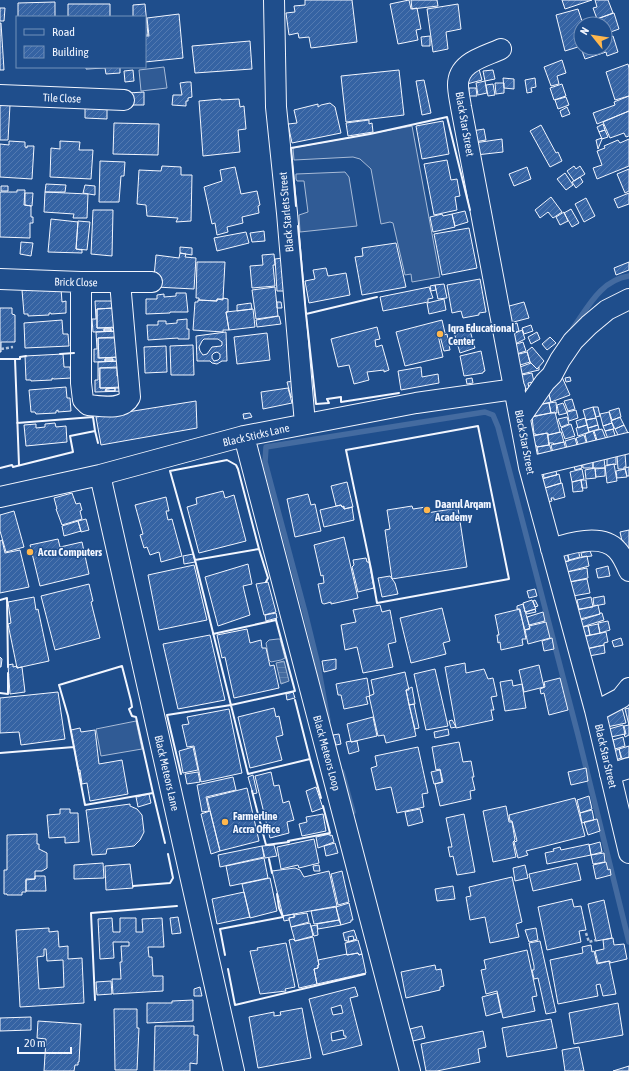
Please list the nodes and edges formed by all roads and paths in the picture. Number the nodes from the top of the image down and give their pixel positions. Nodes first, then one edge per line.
1 (274, 0) edge
2 (501, 49) dead end
3 (0, 95) edge
4 (124, 100) dead end
5 (0, 279) edge
6 (81, 282) junction
7 (120, 282) junction
8 (152, 282) dead end
9 (629, 298) edge
10 (13, 348) dead end
11 (1, 349) dead end
12 (515, 389) junction
13 (520, 418) junction
14 (305, 424) junction
15 (244, 436) junction
16 (629, 443) edge
17 (529, 467) junction
18 (100, 475) junction
19 (0, 497) edge
20 (551, 549) junction
21 (629, 572) edge
22 (629, 688) edge
23 (595, 710) junction
24 (629, 768) edge
25 (610, 774) junction
26 (629, 853) edge
27 (586, 933) dead end
28 (596, 940) dead end
29 (234, 1071) edge
30 (410, 1071) edge

1 - 14 street, Black Starlets Street
2 - 12 street, Black Star Street
3 - 4 street, Tile Close
5 - 6 street, Brick Close
6 - 7 street, Brick Close
6 - 7 street
7 - 8 street, Brick Close
9 - 13 street
10 - 11 path
12 - 13 street, Black Star Street
12 - 14 street, Black Sticks Lane
13 - 17 street, Black Star Street
14 - 15 street, Black Sticks Lane
15 - 18 street, Black Sticks Lane
15 - 30 street, Black Meteors Loop
16 - 17 street
17 - 20 street, Black Star Street
18 - 19 street, Black Sticks Lane
18 - 29 street, Black Meteors Lane
20 - 21 street
20 - 23 street, Black Star Street
22 - 23 street
23 - 25 street, Black Star Street
24 - 25 street
25 - 26 street, Black Star Street
27 - 28 path

